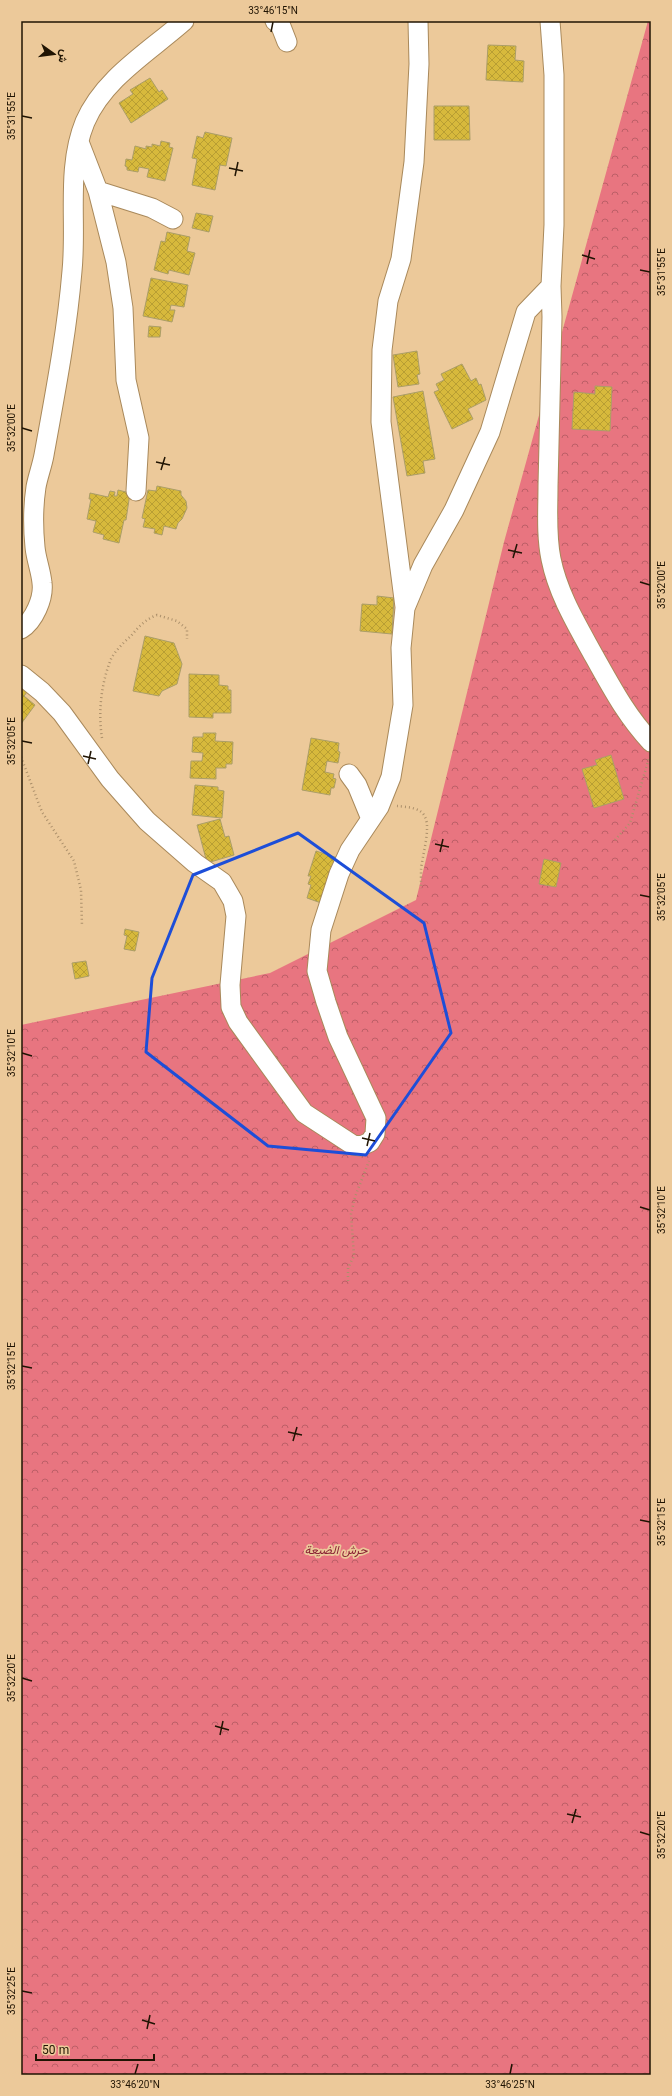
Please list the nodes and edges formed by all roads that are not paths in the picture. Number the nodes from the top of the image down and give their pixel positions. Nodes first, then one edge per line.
1 (184, 21) edge
2 (275, 21) edge
3 (418, 21) edge
4 (550, 21) edge
5 (287, 42) dead end
6 (78, 141) junction
7 (98, 191) junction
8 (173, 219) dead end
9 (551, 286) junction
10 (136, 490) dead end
11 (406, 608) junction
12 (21, 629) edge
13 (21, 675) edge
14 (650, 749) edge
15 (349, 774) dead end
16 (375, 813) junction

1 - 6 street
2 - 5 street
3 - 11 street
4 - 9 street
6 - 7 street
6 - 12 street
7 - 8 street
7 - 10 street
9 - 11 street
9 - 14 street
11 - 16 street
13 - 16 street
15 - 16 street

